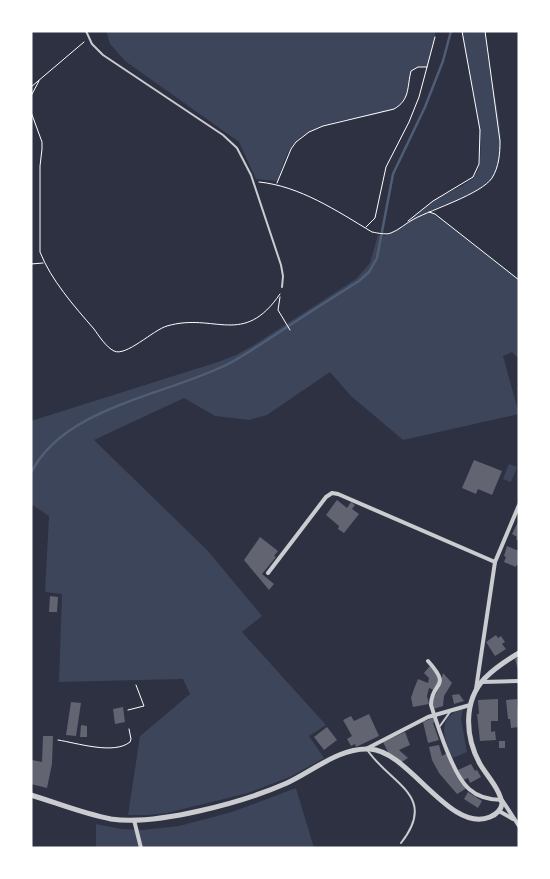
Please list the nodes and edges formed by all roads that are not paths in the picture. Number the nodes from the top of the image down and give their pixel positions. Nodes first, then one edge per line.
1 (87, 33) edge
2 (282, 287) dead end
3 (519, 505) edge
4 (495, 562) junction
5 (268, 573) dead end
6 (519, 653) edge
7 (428, 661) dead end
8 (482, 682) junction
9 (519, 682) edge
10 (476, 691) junction
11 (470, 705) junction
12 (451, 710) junction
13 (434, 715) junction
14 (439, 728) junction
15 (366, 749) junction
16 (31, 795) edge
17 (502, 800) junction
18 (499, 811) junction
19 (134, 820) junction
20 (515, 820) junction
21 (519, 826) edge
22 (401, 843) dead end
23 (141, 848) edge

1 - 2 lane
3 - 4 street
4 - 5 street
4 - 10 street
6 - 8 street
7 - 13 street
8 - 9 street
8 - 10 street
10 - 11 street
11 - 12 street
11 - 17 street
12 - 13 street
12 - 14 lane
13 - 14 street
13 - 15 street
14 - 17 street
15 - 18 street
15 - 19 street
15 - 22 lane
16 - 19 street
17 - 18 street
17 - 20 street
18 - 20 street
19 - 23 street
20 - 21 street

